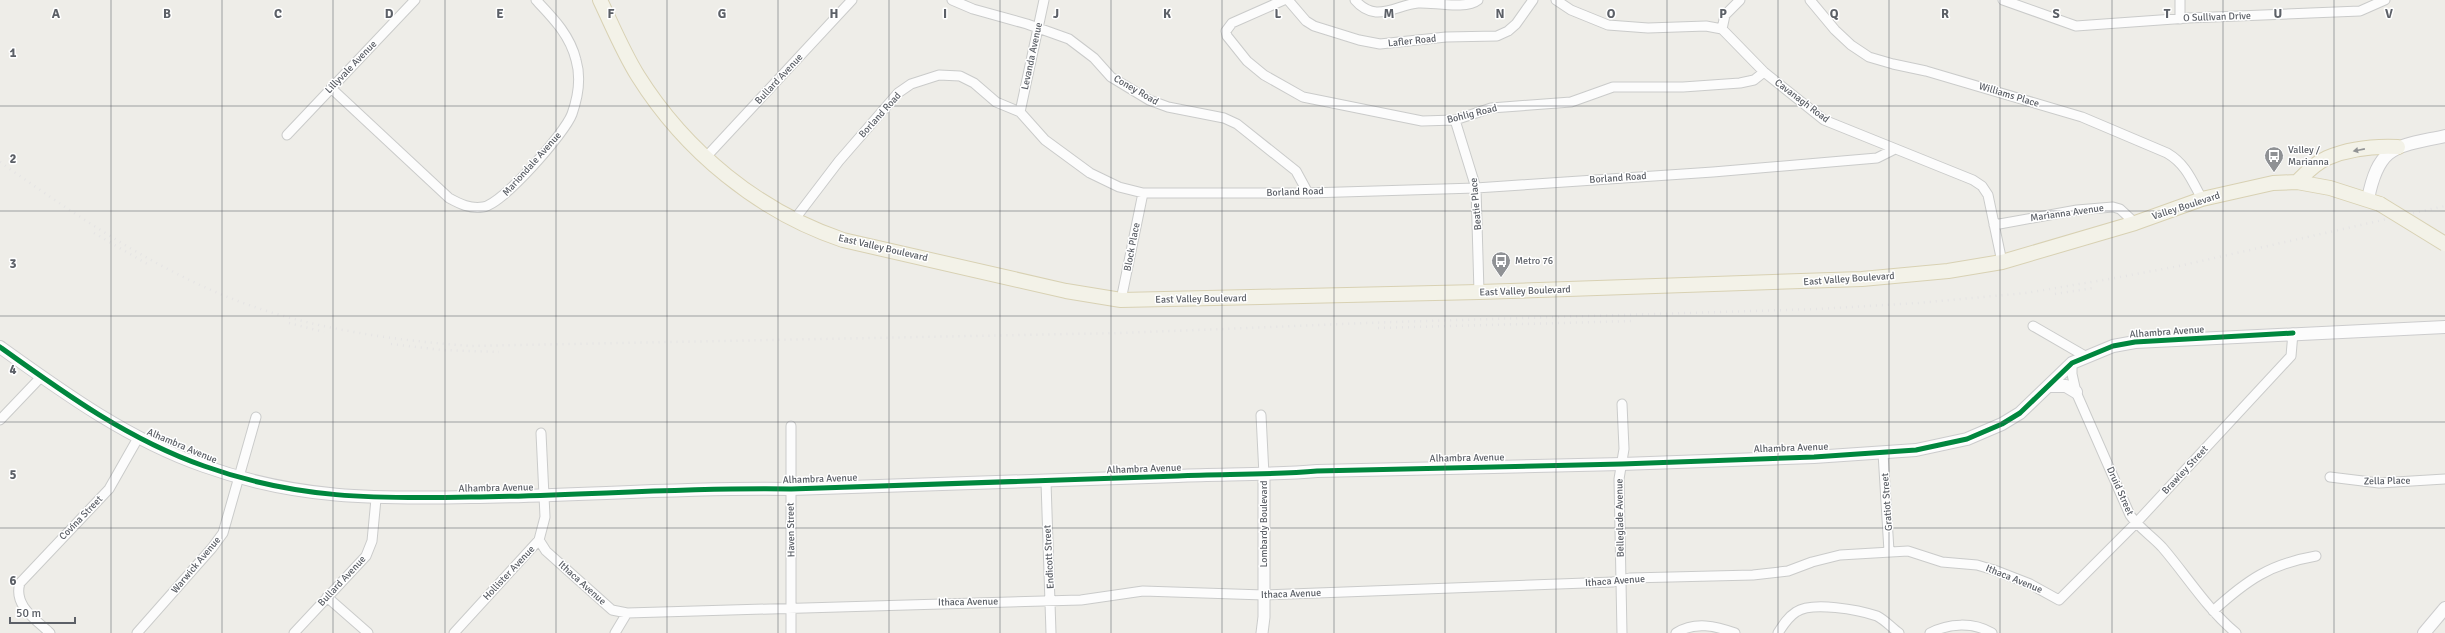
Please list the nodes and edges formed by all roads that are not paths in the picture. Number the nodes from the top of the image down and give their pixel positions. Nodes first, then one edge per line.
1 (415, 0) edge
2 (536, 0) edge
3 (600, 0) edge
4 (852, 0) edge
5 (952, 0) edge
6 (1044, 0) edge
7 (1284, 0) edge
8 (1288, 0) edge
9 (1355, 0) edge
10 (1478, 0) edge
11 (1533, 0) edge
12 (1556, 0) edge
13 (1740, 0) edge
14 (1810, 0) edge
15 (2003, 0) edge
16 (2180, 0) edge
17 (2385, 0) edge
18 (2180, 19) junction
19 (1039, 28) junction
20 (1722, 29) junction
21 (1764, 72) junction
22 (331, 88) junction
23 (1020, 112) junction
24 (1455, 120) junction
25 (287, 135) dead end
26 (2445, 136) edge
27 (2398, 147) junction
28 (1895, 149) junction
29 (706, 157) junction
30 (2297, 182) junction
31 (1476, 188) junction
32 (1308, 192) junction
33 (1143, 193) junction
34 (2202, 199) junction
35 (2374, 202) junction
36 (794, 220) junction
37 (2135, 223) junction
38 (1994, 225) junction
39 (2445, 244) edge
40 (2002, 262) junction
41 (1918, 274) joint
42 (1479, 292) junction
43 (1121, 300) junction
44 (2033, 326) dead end
45 (2445, 327) edge
46 (2293, 333) junction
47 (0, 347) edge
48 (2085, 356) junction
49 (2072, 363) junction
50 (41, 377) junction
51 (2048, 386) junction
52 (2076, 392) junction
53 (1622, 404) dead end
54 (1261, 415) dead end
55 (256, 416) dead end
56 (0, 420) edge
57 (791, 426) dead end
58 (541, 433) dead end
59 (138, 438) junction
60 (1883, 453) junction
61 (1622, 464) junction
62 (1264, 475) junction
63 (2330, 477) dead end
64 (240, 478) junction
65 (2445, 479) edge
66 (1046, 482) junction
67 (792, 489) junction
68 (545, 496) junction
69 (376, 499) junction
70 (2136, 523) junction
71 (539, 540) junction
72 (1889, 551) junction
73 (2316, 556) dead end
74 (1621, 580) junction
75 (1264, 595) junction
76 (328, 597) junction
77 (1051, 600) junction
78 (2059, 600) joint
79 (791, 607) junction
80 (2445, 608) edge
81 (2213, 611) junction
82 (627, 613) junction
83 (50, 633) edge
84 (137, 633) edge
85 (294, 633) edge
86 (368, 633) edge
87 (454, 633) edge
88 (615, 633) edge
89 (791, 633) edge
90 (1051, 633) edge
91 (1262, 633) edge
92 (1622, 633) edge
93 (1676, 633) edge
94 (1735, 633) edge
95 (1778, 633) edge
96 (1899, 633) edge
97 (1930, 633) edge
98 (1992, 633) edge
99 (2236, 633) edge
100 (2424, 633) edge

1 - 22 street, Lillyvale Avenue
2 - 22 street, Mariondale Avenue
3 - 29 main road, East Valley Boulevard
4 - 29 street, Bullard Avenue
5 - 19 street, Coney Road
6 - 19 street, Levanda Avenue
7 - 24 street, Bohlig Road
8 - 11 street, Lafler Road
9 - 10 street
12 - 20 street
13 - 20 street
14 - 34 street, Williams Place
15 - 18 street, O Sullivan Drive
16 - 18 street
17 - 18 street, O Sullivan Drive
19 - 23 street, Levanda Avenue
19 - 32 street, Coney Road
20 - 21 street, Cavanagh Road
21 - 24 street, Bohlig Road
21 - 28 street, Cavanagh Road
22 - 25 street, Lillyvale Avenue
23 - 33 street, Borland Road
23 - 36 street, Borland Road
24 - 31 street, Beatie Place
26 - 27 main road
27 -> 30 main road
27 - 35 main road
28 - 31 street, Borland Road
28 - 38 street, Cavanagh Road
29 - 36 main road, East Valley Boulevard
30 - 34 main road, Valley Boulevard
30 - 35 main road, Valley Boulevard
31 - 32 street, Borland Road
31 - 42 street, Beatie Place
32 - 33 street, Borland Road
33 - 43 street, Block Place
34 - 37 main road, Valley Boulevard
35 - 39 main road, Valley Boulevard, bridge
36 - 43 main road, East Valley Boulevard
37 - 38 street, Marianna Avenue
37 - 40 main road, Valley Boulevard
38 - 40 street, Cavanagh Road
40 - 41 main road, Valley Boulevard
41 - 42 main road, East Valley Boulevard
42 - 43 main road, East Valley Boulevard
44 - 48 street
45 - 46 main road, Alhambra Avenue
46 - 48 main road, Alhambra Avenue
46 - 70 street, Brawley Street
47 - 50 main road, Alhambra Avenue
48 - 49 main road, Alhambra Avenue
49 - 51 main road, Alhambra Avenue
49 - 52 street, Druid Street
50 - 56 street
50 - 59 main road, Alhambra Avenue
51 - 52 main road
51 - 60 main road, Alhambra Avenue
52 - 70 street, Druid Street
53 - 61 street, Belleglade Avenue
54 - 62 street, Lombardy Boulevard
55 - 64 street, Warwick Avenue
57 - 67 street, Haven Street
58 - 68 street, Hollister Avenue
59 - 64 main road, Alhambra Avenue
59 - 83 street, Covina Street
60 - 61 main road, Alhambra Avenue
60 - 72 street, Gratiot Street
61 - 62 main road, Alhambra Avenue
61 - 74 street, Belleglade Avenue
62 - 66 main road, Alhambra Avenue
62 - 75 street, Lombardy Boulevard
63 - 65 street, Zella Place
64 - 69 main road, Alhambra Avenue
64 - 84 street, Warwick Avenue
66 - 67 main road, Alhambra Avenue
66 - 77 street, Endicott Street
67 - 68 main road, Alhambra Avenue
67 - 79 street, Haven Street
68 - 69 main road, Alhambra Avenue
68 - 71 street, Hollister Avenue
69 - 76 street, Bullard Avenue
70 - 78 street, Brawley Street
70 - 81 street, Druid Street
71 - 82 street, Ithaca Avenue
71 - 87 street, Hollister Avenue
72 - 74 street, Ithaca Avenue
72 - 78 street, Ithaca Avenue
73 - 81 street
74 - 75 street, Ithaca Avenue
74 - 92 street, Belleglade Avenue
75 - 77 street, Ithaca Avenue
75 - 91 street, Lombardy Boulevard
76 - 85 street, Bullard Avenue
76 - 86 street
77 - 79 street, Ithaca Avenue
77 - 90 street, Endicott Street
79 - 82 street, Ithaca Avenue
79 - 89 street, Haven Street
80 - 100 main road
81 - 99 street, Druid Street
82 - 88 street
93 - 94 street
95 - 96 street
97 - 98 street

